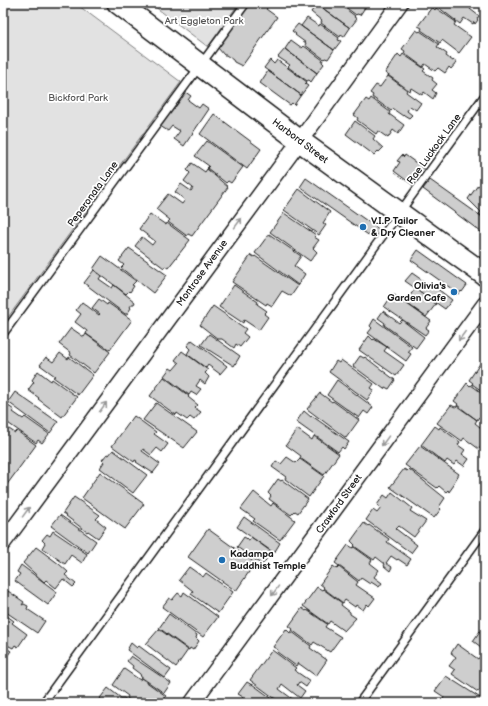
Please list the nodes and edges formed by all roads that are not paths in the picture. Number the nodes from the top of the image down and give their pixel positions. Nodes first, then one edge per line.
1 (118, 3) edge
2 (246, 3) edge
3 (400, 3) edge
4 (199, 66) junction
5 (485, 96) edge
6 (300, 141) junction
7 (398, 214) junction
8 (485, 275) edge
9 (485, 304) edge
10 (3, 334) edge
11 (485, 530) edge
12 (3, 543) edge
13 (43, 703) edge
14 (192, 703) edge
15 (359, 703) edge

1 - 4 street, Harbord Street
2 - 4 lane, Peperonata Lane
3 - 6 street, Montrose Avenue
4 - 6 street, Harbord Street
4 - 10 lane, Peperonata Lane
5 - 7 lane, Rae Luckock Lane
6 - 7 street, Harbord Street
12 -> 6 street, Montrose Avenue
7 - 8 street, Harbord Street
7 - 13 lane, Rae Luckock Lane
9 -> 14 street, Crawford Street
11 - 15 lane

